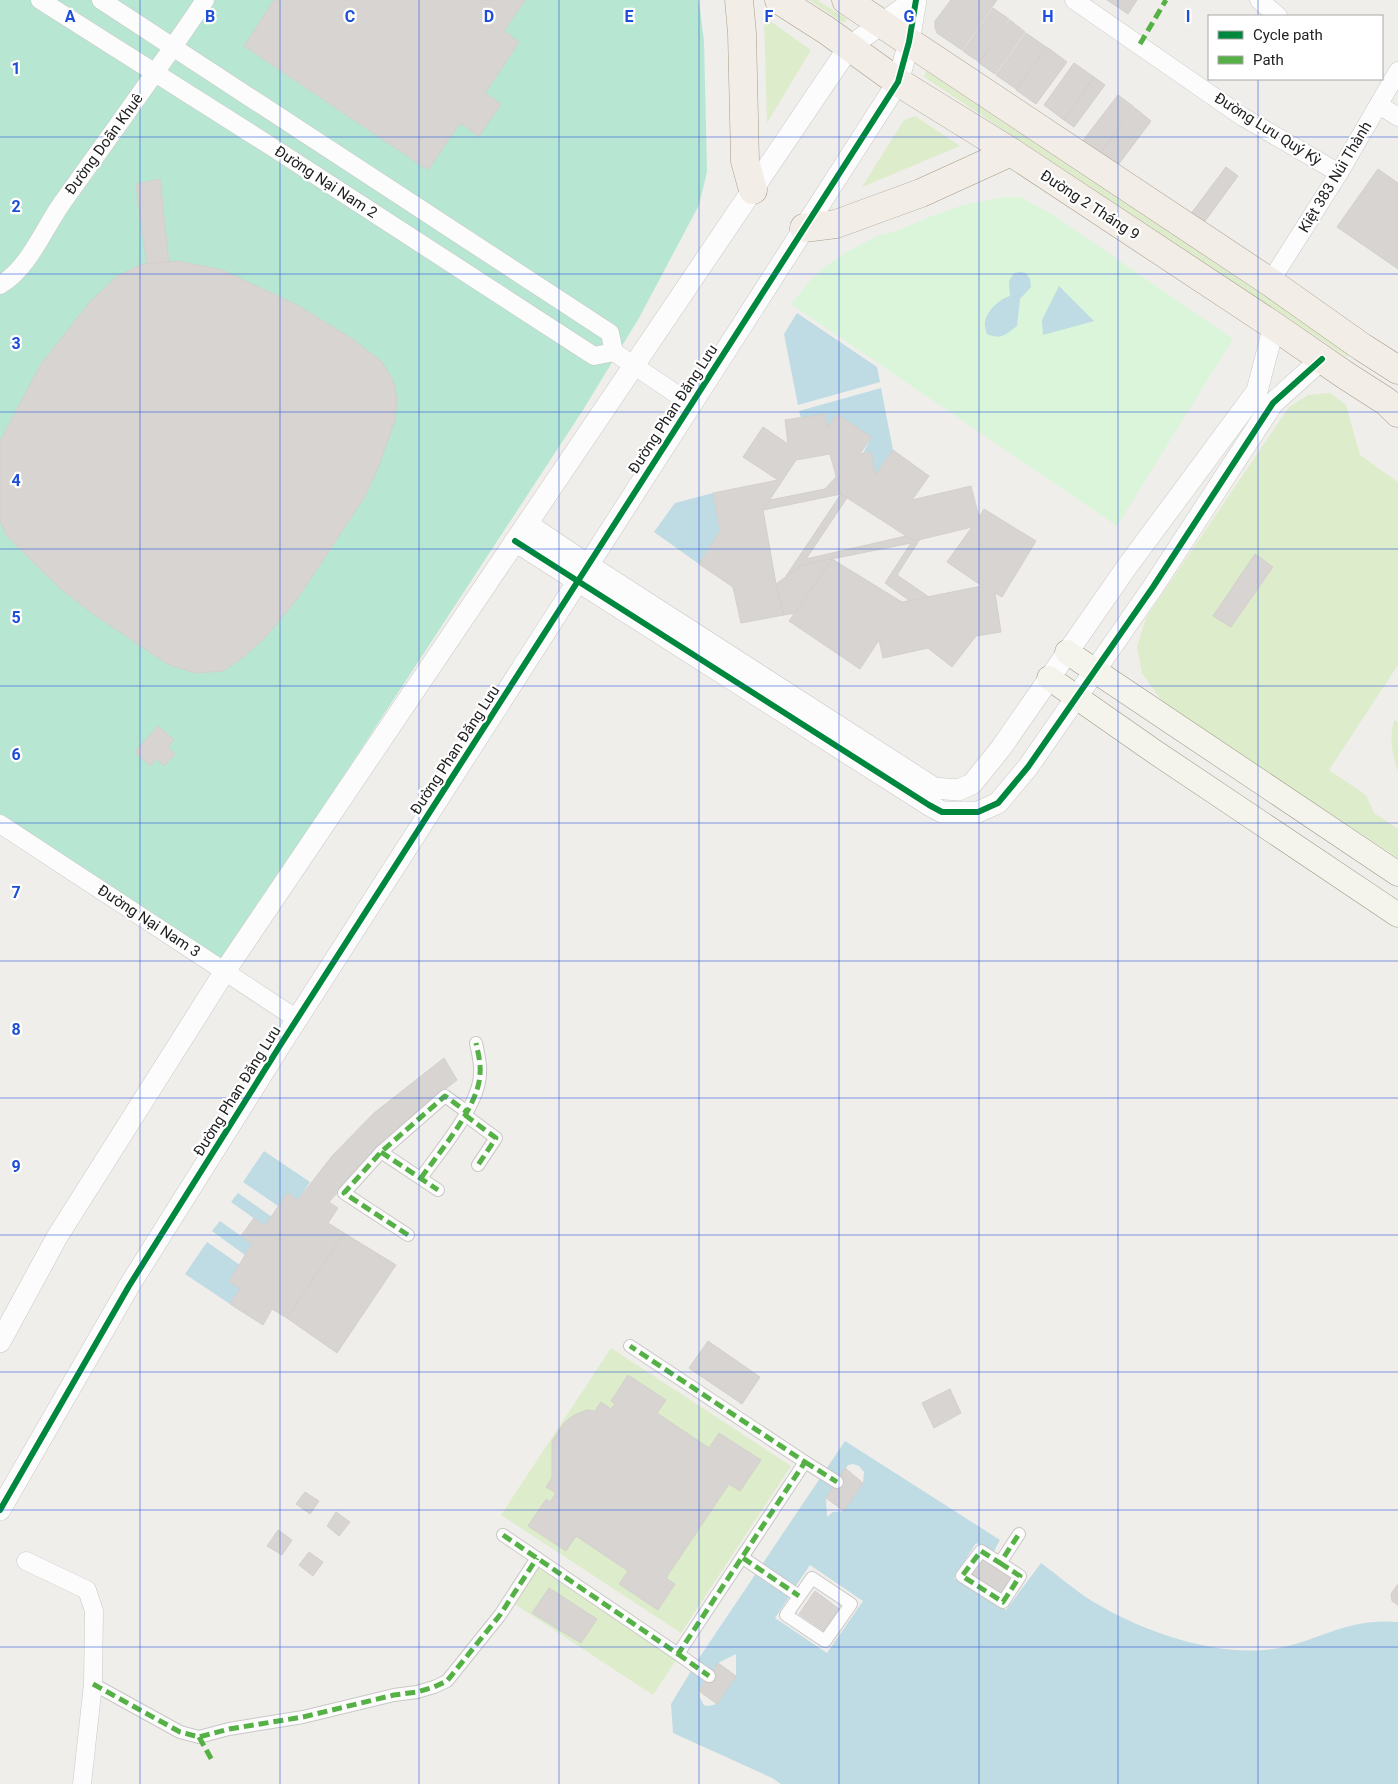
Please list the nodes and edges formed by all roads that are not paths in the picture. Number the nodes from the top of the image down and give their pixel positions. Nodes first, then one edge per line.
1 (40, 0) edge
2 (101, 0) edge
3 (205, 0) edge
4 (739, 0) edge
5 (779, 0) edge
6 (846, 0) edge
7 (915, 0) edge
8 (1074, 0) edge
9 (1259, 0) edge
10 (1277, 15) edge
11 (882, 24) junction
12 (909, 42) junction
13 (849, 47) junction
14 (172, 48) junction
15 (1398, 71) edge
16 (155, 74) junction
17 (898, 82) junction
18 (1383, 83) edge
19 (1379, 105) junction
20 (1398, 117) edge
21 (1011, 152) junction
22 (1339, 173) junction
23 (753, 190) junction
24 (804, 228) junction
25 (1270, 282) junction
26 (0, 285) edge
27 (1274, 326) junction
28 (614, 352) junction
29 (1322, 359) junction
30 (634, 366) junction
31 (1398, 370) edge
32 (1394, 401) edge
33 (692, 404) junction
34 (521, 532) junction
35 (583, 573) junction
36 (1068, 652) junction
37 (1095, 671) junction
38 (1049, 678) junction
39 (1076, 697) junction
40 (1259, 781) junction
41 (1240, 809) junction
42 (0, 824) edge
43 (1398, 874) edge
44 (1398, 914) edge
45 (225, 971) junction
46 (297, 1019) junction
47 (476, 1043) dead end
48 (466, 1114) junction
49 (381, 1152) junction
50 (478, 1165) dead end
51 (422, 1178) junction
52 (438, 1190) dead end
53 (408, 1235) dead end
54 (0, 1342) edge
55 (630, 1346) dead end
56 (805, 1462) junction
57 (837, 1482) dead end
58 (0, 1510) edge
59 (1020, 1534) dead end
60 (503, 1535) dead end
61 (537, 1558) junction
62 (743, 1558) junction
63 (26, 1561) dead end
64 (1000, 1563) dead end
65 (800, 1596) junction
66 (678, 1654) junction
67 (709, 1676) dead end
68 (93, 1684) junction
69 (82, 1784) edge

1 - 16 street, Đường Nại Nam 2
2 - 14 street, Đường Nại Nam 2
3 - 14 street, Đường Doãn Khuê
4 - 23 main road
5 - 13 main road, Đường 2 Tháng 9
6 - 11 main road
7 - 11 street, Đường Phan Đăng Lưu
7 - 12 street, Đường Phan Đăng Lưu
8 - 22 street, Đường Lưu Quý Kỳ
9 - 10 street
11 - 12 main road
11 - 13 street, Đường Phan Đăng Lưu
12 - 17 street, Đường Phan Đăng Lưu
12 - 25 main road
13 - 17 main road, Đường 2 Tháng 9
13 - 23 street, Đường Phan Đăng Lưu
14 - 16 street, Đường Doãn Khuê
14 - 28 street, Đường Nại Nam 2
15 - 18 street, Kiệt 383 Núi Thành
16 - 26 street, Đường Doãn Khuê
16 - 28 street, Đường Nại Nam 2
17 - 21 main road, Đường 2 Tháng 9
17 - 24 street, Đường Phan Đăng Lưu
18 - 19 street, Kiệt 383 Núi Thành
19 - 20 street
19 - 22 street, Kiệt 383 Núi Thành
21 - 24 main road
21 - 27 main road, Đường 2 Tháng 9
22 - 25 street, Kiệt 383 Núi Thành
23 - 30 street, Đường Phan Đăng Lưu
24 - 33 street, Đường Phan Đăng Lưu
25 - 31 main road
27 - 29 main road, Đường 2 Tháng 9
27 - 36 street
28 - 30 street
29 - 32 main road, Đường 2 Tháng 9
29 - 37 street
30 - 33 street
30 - 34 street, Đường Phan Đăng Lưu
33 - 35 street, Đường Phan Đăng Lưu
34 - 35 street
34 - 45 street, Đường Phan Đăng Lưu
35 - 38 street
35 - 39 street
35 - 46 street, Đường Phan Đăng Lưu
36 - 37 main road
36 - 38 street
37 - 39 street
37 - 40 main road
38 - 39 main road
39 - 41 main road
40 - 41 main road
40 - 43 main road
41 - 44 main road
42 - 45 street, Đường Nại Nam 3
45 - 46 street, Đường Nại Nam 3
45 - 54 street, Đường Phan Đăng Lưu
46 - 58 street, Đường Phan Đăng Lưu
47 - 48 street
48 - 49 street
48 - 50 street
48 - 51 street
49 - 51 street
49 - 53 street
51 - 52 street
55 - 56 street
56 - 57 street
56 - 62 street
59 - 64 street
60 - 61 street
61 - 66 street
61 - 68 street
62 - 65 street
62 - 66 street
63 - 68 street
65 - 65 street
66 - 67 street
68 - 69 street

